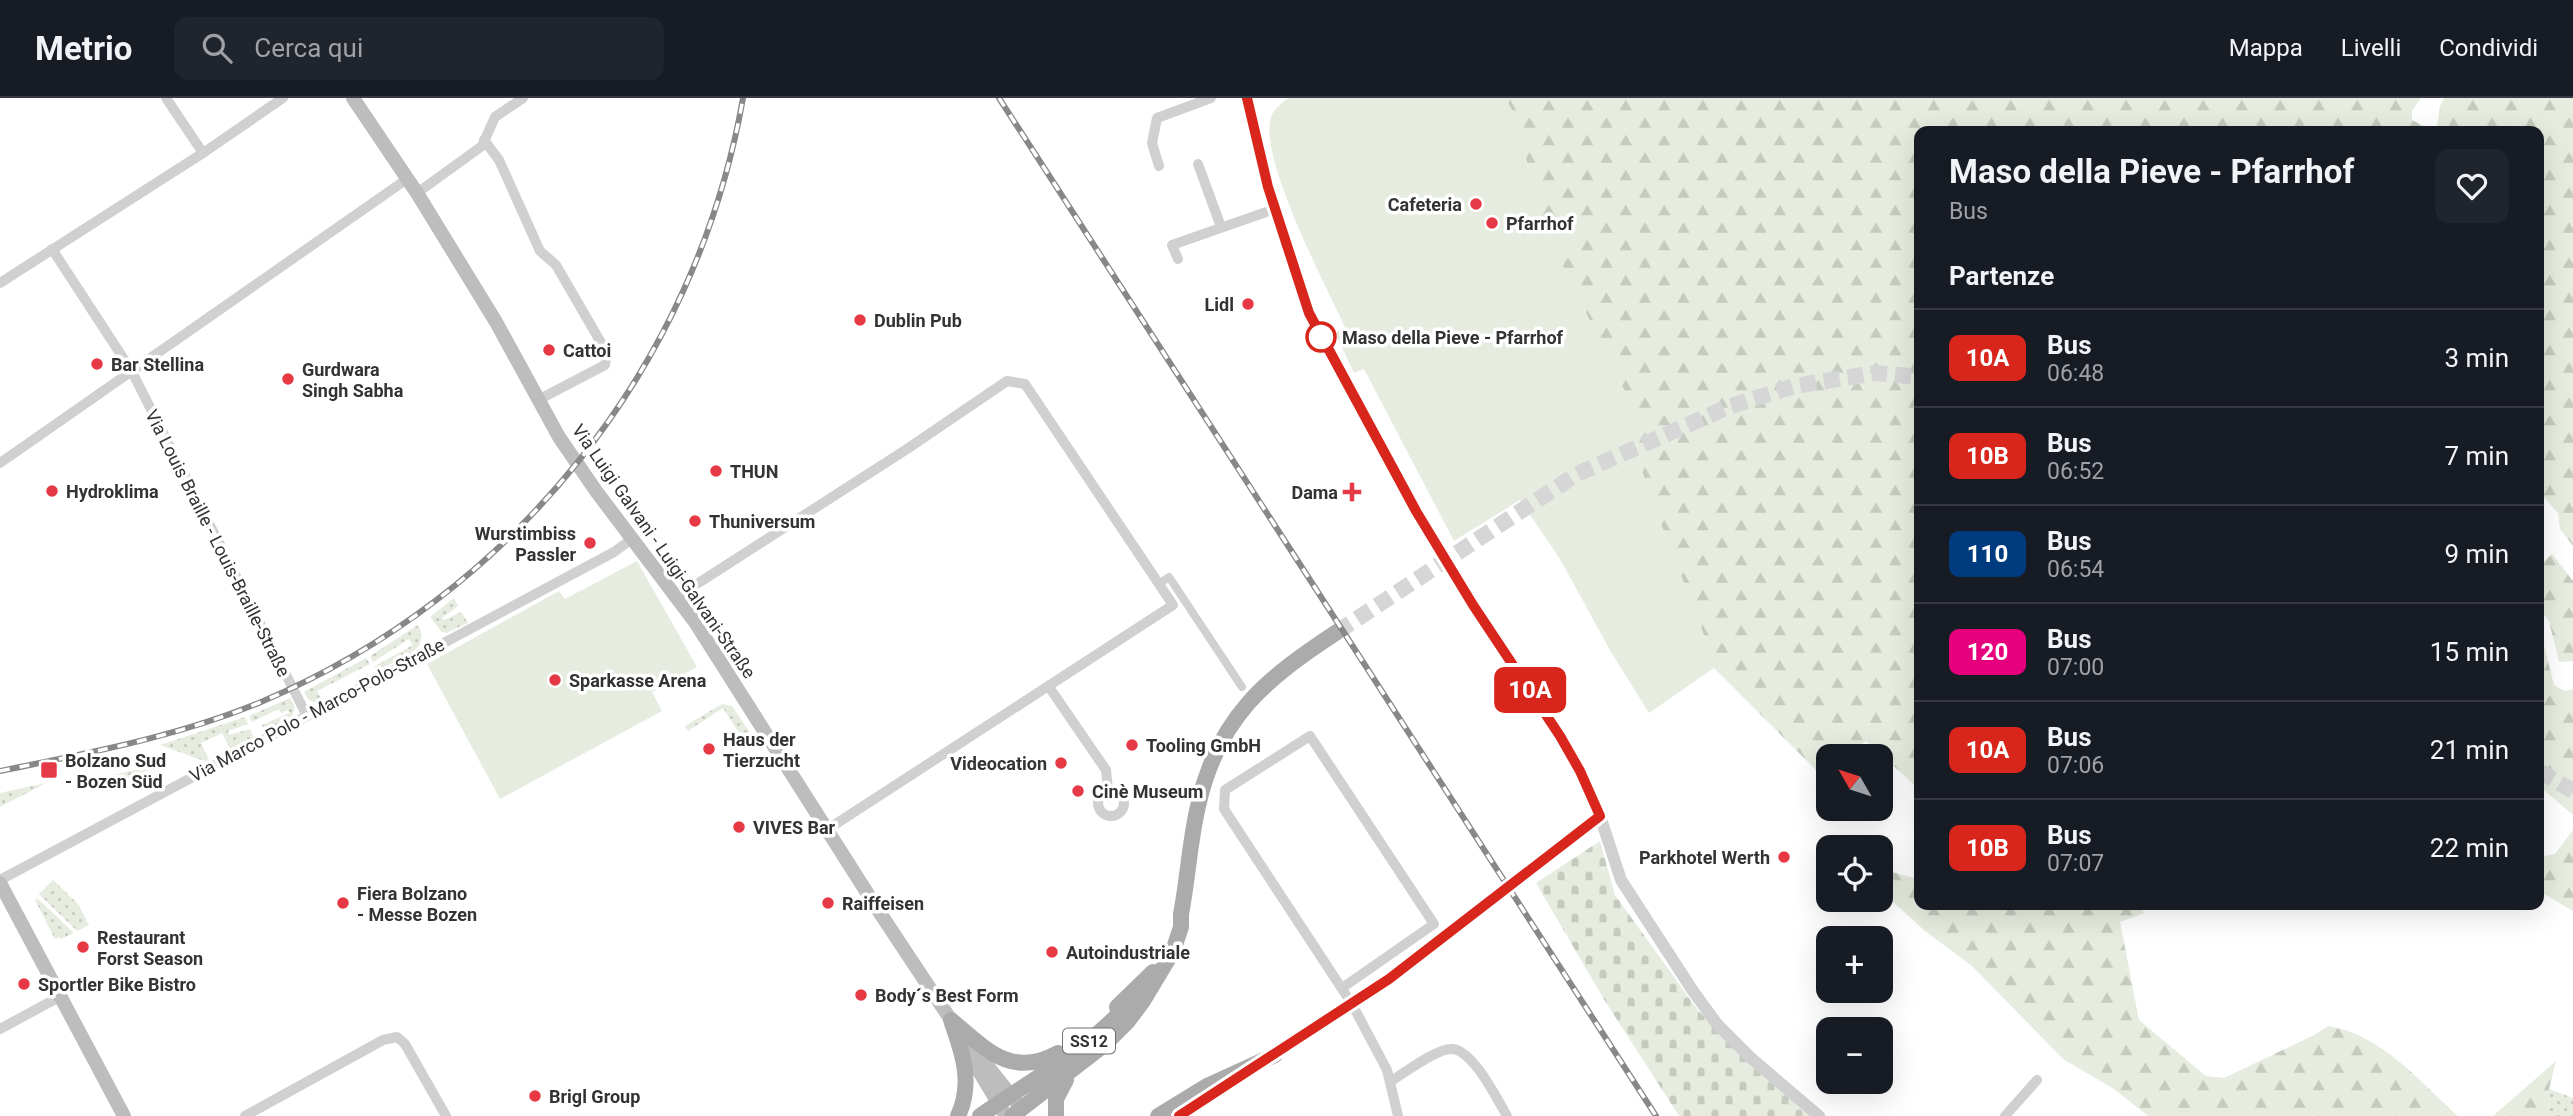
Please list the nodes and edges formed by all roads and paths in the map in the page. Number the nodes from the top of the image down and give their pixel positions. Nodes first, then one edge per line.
1 (166, 98) edge
2 (284, 98) edge
3 (353, 98) edge
4 (523, 98) edge
5 (1211, 98) edge
6 (1247, 98) edge
7 (484, 140) junction
8 (203, 153) junction
9 (1198, 164) dead end
10 (1159, 166) dead end
11 (407, 179) junction
12 (417, 193) junction
13 (1275, 209) junction
14 (1221, 227) junction
15 (52, 249) junction
16 (1178, 259) dead end
17 (0, 283) edge
18 (131, 370) junction
19 (538, 400) junction
20 (0, 463) edge
21 (632, 539) junction
22 (1159, 584) junction
23 (674, 596) junction
24 (1337, 632) tunnel mouth
25 (1049, 687) junction
26 (1242, 687) dead end
27 (307, 716) junction
28 (1108, 790) dead end
29 (1600, 816) junction
30 (828, 829) junction
31 (1520, 879) tunnel mouth
32 (0, 882) edge
33 (1495, 898) tunnel mouth
34 (1181, 914) junction
35 (1153, 972) junction
36 (1342, 988) junction
37 (61, 996) junction
38 (1352, 1004) junction
39 (951, 1020) junction
40 (0, 1029) edge
41 (1104, 1045) junction
42 (1275, 1055) junction
43 (2037, 1080) dead end
44 (1390, 1082) junction
45 (1005, 1103) edge
46 (1021, 1114) edge
47 (124, 1116) edge
48 (245, 1116) edge
49 (446, 1116) edge
50 (958, 1116) edge
51 (980, 1116) edge
52 (1056, 1116) edge
53 (1158, 1116) edge
54 (1179, 1116) edge
55 (1398, 1116) edge
56 (1507, 1116) edge
57 (1819, 1116) edge
58 (2006, 1116) edge

1 - 8 street
2 - 8 street
3 - 11 main road, Via Luigi Galvani - Luigi-Galvani-Straße
4 - 7 street
5 - 10 street
6 - 13 street
7 - 12 street
7 - 19 street
8 - 15 street
9 - 14 street
11 - 12 main road, Via Luigi Galvani - Luigi-Galvani-Straße
11 - 18 street
12 - 19 main road, Via Luigi Galvani - Luigi-Galvani-Straße
13 - 14 street
13 - 29 street
14 - 16 street
15 - 17 street
15 - 18 street, Via Louis Braille - Louis-Braille-Straße
18 - 20 street
18 - 27 street, Via Louis Braille - Louis-Braille-Straße
19 - 21 main road, Via Luigi Galvani - Luigi-Galvani-Straße
21 - 23 main road, Via Luigi Galvani - Luigi-Galvani-Straße
21 - 27 street, Via Marco Polo - Marco-Polo-Straße
22 - 23 street
22 - 25 street
22 - 26 street
23 - 30 main road, Via Luigi Galvani - Luigi-Galvani-Straße
24 - 34 main road, SS12
25 - 28 street
25 - 30 street
27 - 32 street, Via Marco Polo - Marco-Polo-Straße
29 - 31 street
29 - 57 street
30 - 39 main road, Via Luigi Galvani - Luigi-Galvani-Straße
32 - 37 main road
33 - 38 street
34 - 35 main road, SS12
34 - 41 main road, SS12
35 - 39 main road
35 - 45 main road, SS12
36 - 36 street
36 - 38 street
37 - 40 street
37 - 47 main road
38 - 42 street
38 - 44 street
39 - 45 main road, Via Luigi Galvani - Luigi-Galvani-Straße
39 - 50 main road
41 - 46 main road
41 - 52 main road
42 - 53 main road
42 - 54 street
43 - 58 street
44 - 55 street
44 - 56 street
45 - 46 main road, Via Luigi Galvani - Luigi-Galvani-Straße
45 - 51 main road
48 - 49 street

